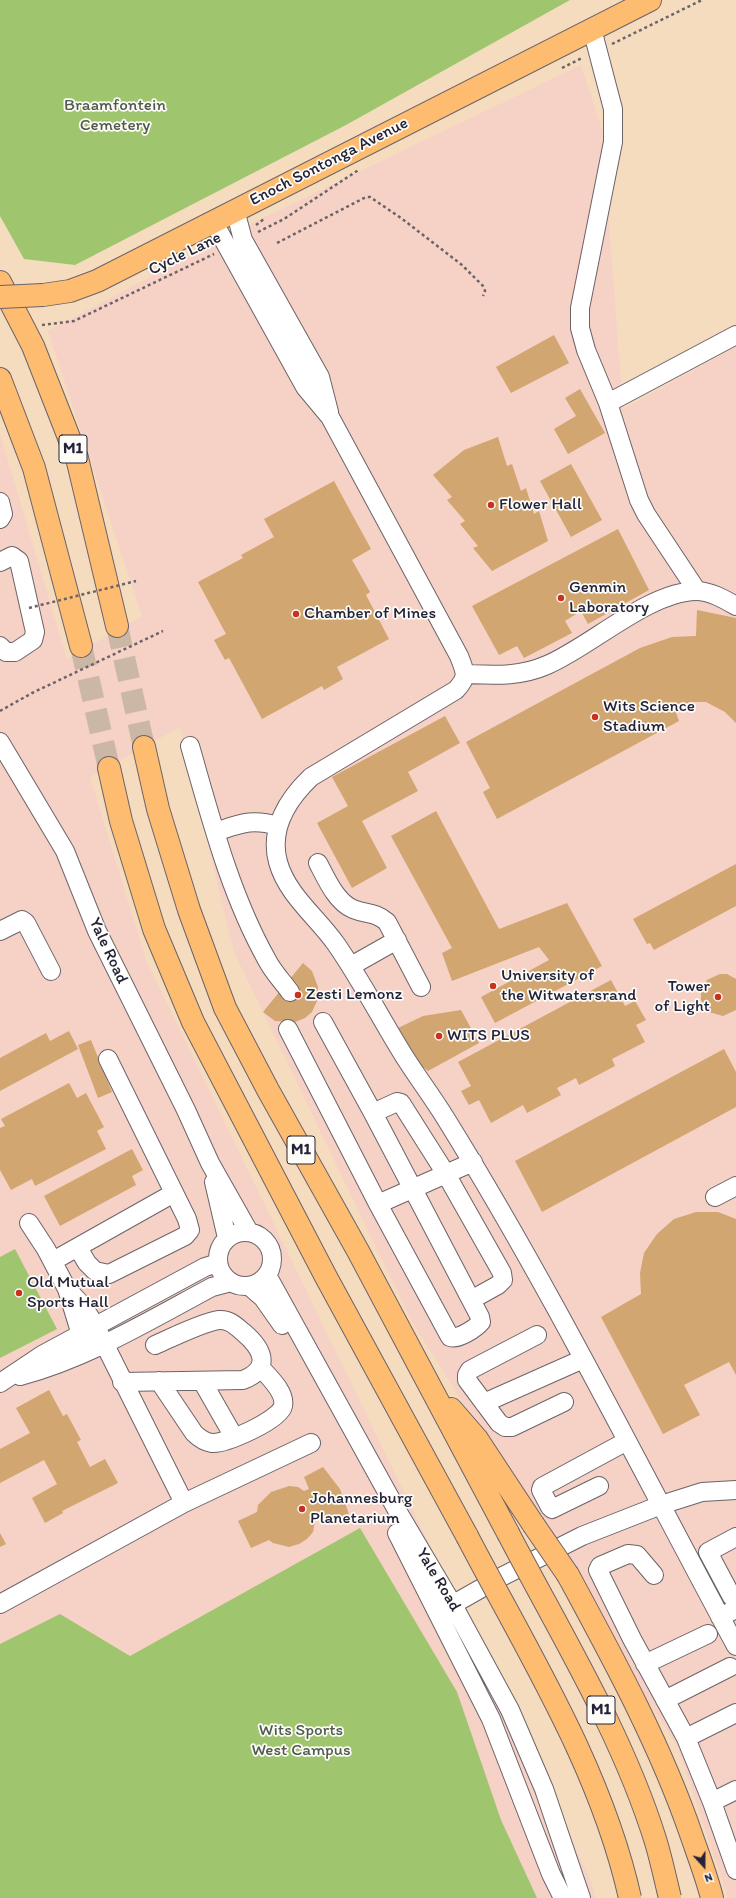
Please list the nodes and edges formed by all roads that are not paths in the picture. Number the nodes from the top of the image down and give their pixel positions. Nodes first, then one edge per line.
1 (650, 0) edge
2 (592, 29) junction
3 (234, 210) junction
4 (213, 221) junction
5 (235, 243) junction
6 (0, 282) edge
7 (0, 296) edge
8 (735, 338) edge
9 (0, 378) edge
10 (608, 403) junction
11 (0, 502) edge
12 (0, 519) edge
13 (0, 562) edge
14 (697, 591) junction
15 (736, 606) edge
16 (117, 626) tunnel mouth
17 (0, 646) edge
18 (81, 646) tunnel mouth
19 (466, 674) junction
20 (0, 742) edge
21 (190, 746) dead end
22 (144, 747) tunnel mouth
23 (109, 768) tunnel mouth
24 (278, 826) junction
25 (215, 832) junction
26 (318, 863) dead end
27 (0, 930) edge
28 (397, 940) junction
29 (351, 966) junction
30 (51, 971) dead end
31 (421, 987) dead end
32 (290, 992) dead end
33 (323, 1022) dead end
34 (288, 1029) dead end
35 (108, 1059) dead end
36 (373, 1113) junction
37 (473, 1162) junction
38 (210, 1163) junction
39 (446, 1174) junction
40 (736, 1186) edge
41 (413, 1189) junction
42 (174, 1194) junction
43 (715, 1197) dead end
44 (378, 1204) junction
45 (29, 1223) dead end
46 (249, 1232) junction
47 (226, 1238) junction
48 (78, 1248) junction
49 (53, 1261) junction
50 (218, 1262) junction
51 (267, 1275) junction
52 (231, 1282) junction
53 (249, 1286) junction
54 (471, 1300) junction
55 (537, 1334) dead end
56 (93, 1339) junction
57 (155, 1345) dead end
58 (583, 1360) junction
59 (260, 1367) junction
60 (4, 1381) edge
61 (202, 1381) junction
62 (122, 1382) junction
63 (159, 1382) junction
64 (432, 1391) junction
65 (564, 1402) dead end
66 (484, 1403) junction
67 (234, 1437) junction
68 (626, 1441) junction
69 (311, 1443) dead end
70 (369, 1471) junction
71 (599, 1486) dead end
72 (736, 1490) edge
73 (184, 1503) junction
74 (661, 1505) junction
75 (736, 1537) edge
76 (654, 1575) dead end
77 (0, 1604) edge
78 (453, 1605) junction
79 (729, 1608) edge
80 (437, 1614) junction
81 (708, 1634) dead end
82 (736, 1646) edge
83 (645, 1664) junction
84 (730, 1667) dead end
85 (665, 1700) junction
86 (736, 1713) edge
87 (686, 1738) junction
88 (736, 1790) edge
89 (712, 1802) junction
90 (730, 1835) edge
91 (736, 1870) edge
92 (563, 1898) edge
93 (581, 1898) edge
94 (630, 1898) edge
95 (670, 1898) edge
96 (712, 1898) edge

1 - 2 main road, Enoch Sontonga Avenue
2 - 3 main road, Enoch Sontonga Avenue
2 - 10 street
3 - 4 main road, Enoch Sontonga Avenue
3 - 5 street
4 - 5 street
4 - 7 main road, Enoch Sontonga Avenue, bridge
5 - 19 street
6 - 16 main road, M1
8 - 10 street
9 - 18 main road
10 - 14 street
11 - 12 street
13 - 17 street
14 - 15 street
14 - 19 street
19 - 24 street
20 - 38 street, Yale Road
21 - 25 street
22 - 64 main road, M1
23 - 94 main road, M1, bridge
24 - 25 street
24 - 29 street
25 - 32 street
26 - 28 street
27 - 30 street
28 - 29 street
28 - 31 street
29 - 37 street
33 - 36 street
34 - 44 street
35 - 42 street
36 - 39 street
36 - 41 street
37 - 39 street
37 - 58 street
38 - 46 street, Yale Road
38 - 47 street, Yale Road
39 - 41 street
39 - 54 street
40 - 43 street
41 - 44 street
41 - 54 street
42 - 48 street
42 - 48 street
44 - 54 street
45 - 49 street
46 - 47 street
46 - 51 street
47 - 50 street
48 - 49 street
49 - 56 street
50 - 52 street
50 - 56 street
51 - 53 street
51 - 70 street, Yale Road
52 - 53 street
52 - 56 street
53 - 70 street, Yale Road
55 - 66 street
56 - 60 street
56 - 62 street
57 - 59 street
58 - 66 street
58 - 68 street
59 - 61 street
59 - 67 street
61 - 63 street
61 - 67 street
62 - 63 street
62 - 73 street
63 - 67 street
64 - 95 main road, M1, bridge
64 - 96 main road, bridge
65 - 66 street
68 - 71 street
68 - 74 street
69 - 73 street
70 - 78 street, Yale Road
70 - 80 street, Yale Road
72 - 74 street
73 - 77 street
74 - 78 street
74 - 79 street
75 - 79 street
76 - 83 street
78 - 80 street
78 - 93 street, Yale Road
79 - 82 street
80 - 92 street, Yale Road
81 - 83 street
83 - 85 street
84 - 85 street
85 - 87 street
86 - 87 street
87 - 89 street
88 - 89 street
89 - 90 street
90 - 91 street

